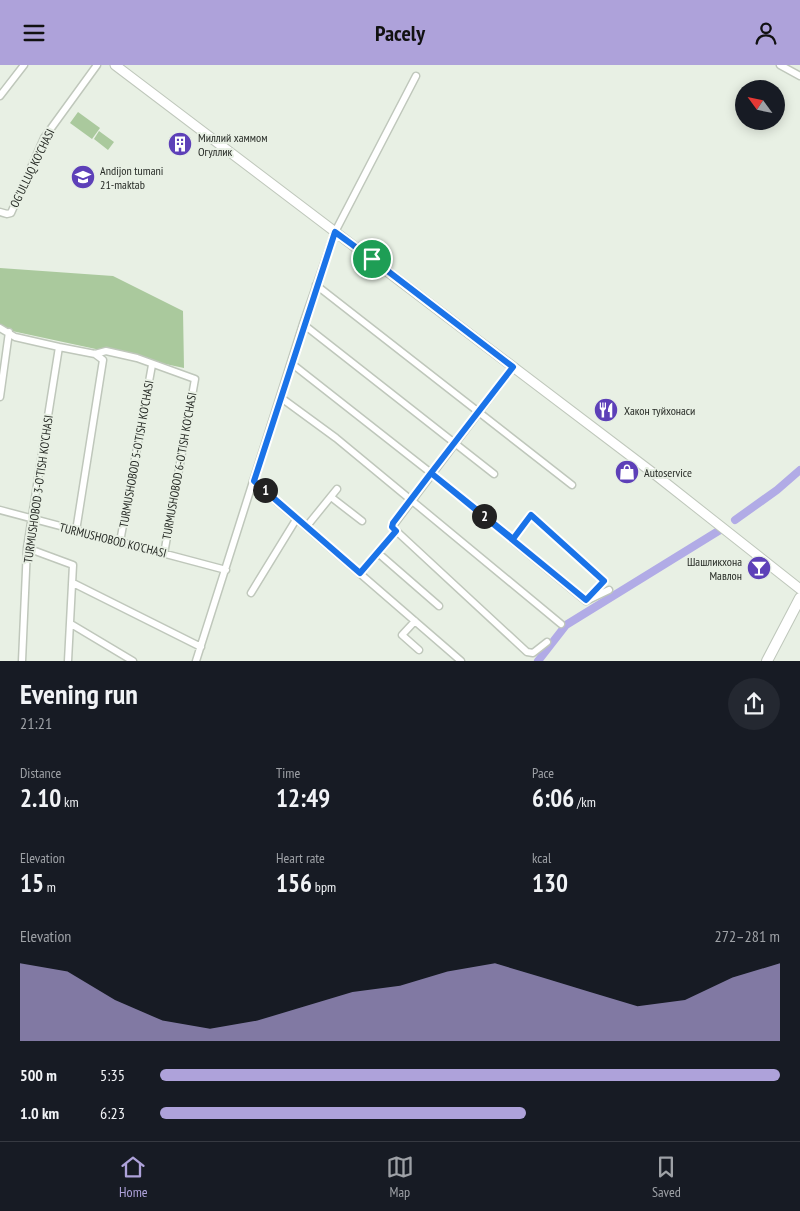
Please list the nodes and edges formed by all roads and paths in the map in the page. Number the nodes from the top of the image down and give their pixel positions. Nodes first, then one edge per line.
1 (24, 65) edge
2 (96, 65) edge
3 (115, 65) edge
4 (780, 65) edge
5 (416, 76) dead end
6 (800, 77) edge
7 (0, 96) edge
8 (0, 212) edge
9 (335, 232) junction
10 (316, 285) junction
11 (303, 324) junction
12 (0, 328) edge
13 (9, 332) junction
14 (59, 347) junction
15 (95, 354) junction
16 (291, 363) junction
17 (152, 365) junction
18 (513, 367) junction
19 (0, 397) edge
20 (280, 397) junction
21 (479, 413) junction
22 (454, 443) junction
23 (431, 473) junction
24 (494, 475) dead end
25 (254, 481) junction
26 (572, 485) dead end
27 (336, 489) dead end
28 (331, 497) junction
29 (411, 500) junction
30 (0, 510) edge
31 (297, 518) junction
32 (32, 520) junction
33 (362, 521) dead end
34 (307, 526) junction
35 (76, 531) junction
36 (396, 531) junction
37 (513, 539) junction
38 (120, 542) junction
39 (28, 547) junction
40 (378, 553) junction
41 (164, 554) junction
42 (226, 570) junction
43 (360, 573) junction
44 (73, 583) junction
45 (800, 589) edge
46 (608, 590) dead end
47 (251, 593) dead end
48 (586, 600) junction
49 (799, 605) edge
50 (440, 606) dead end
51 (415, 621) junction
52 (72, 624) junction
53 (561, 624) dead end
54 (547, 641) dead end
55 (201, 647) junction
56 (419, 651) dead end
57 (22, 661) edge
58 (68, 661) edge
59 (134, 661) edge
60 (196, 661) edge
61 (461, 661) edge
62 (767, 661) edge
63 (773, 661) edge

1 - 7 street
2 - 8 street, OG'ULLUQ KO'CHASI
3 - 9 main road
4 - 6 street
5 - 9 street
9 - 10 street
9 - 18 main road
10 - 11 street
10 - 21 street
11 - 16 street
11 - 22 street
12 - 13 street
13 - 14 street
13 - 19 street
14 - 15 street
14 - 32 street, TURMUSHOBOD 3-O'TISH KO'CHASI
15 - 17 street
15 - 35 street
16 - 20 street
16 - 23 street
17 - 38 street, TURMUSHOBOD 5-O'TISH KO'CHASI
17 - 41 street, TURMUSHOBOD 6-O'TISH KO'CHASI
18 - 21 street
18 - 45 main road
20 - 25 street
20 - 29 street
21 - 22 street
21 - 26 street
22 - 23 street
22 - 24 street
23 - 29 street
23 - 37 street
25 - 31 street
25 - 42 street
27 - 28 street
28 - 33 street
28 - 34 street
29 - 36 street
29 - 53 street
30 - 32 street, TURMUSHOBOD KO'CHASI
31 - 34 street
31 - 47 street
32 - 35 street, TURMUSHOBOD KO'CHASI
32 - 39 street, TURMUSHOBOD 3-O'TISH KO'CHASI
34 - 43 street
35 - 38 street, TURMUSHOBOD KO'CHASI
36 - 40 street
36 - 54 street
37 - 48 street
37 - 48 street
38 - 41 street, TURMUSHOBOD KO'CHASI
39 - 44 street
39 - 57 street, TURMUSHOBOD 3-O'TISH KO'CHASI
40 - 43 street
40 - 50 street
41 - 42 street, TURMUSHOBOD KO'CHASI
42 - 55 street
43 - 51 street
44 - 52 street
44 - 55 street
46 - 48 street
49 - 62 highway
49 - 63 highway
51 - 56 street
51 - 61 street
52 - 58 street
52 - 59 street
55 - 60 street

